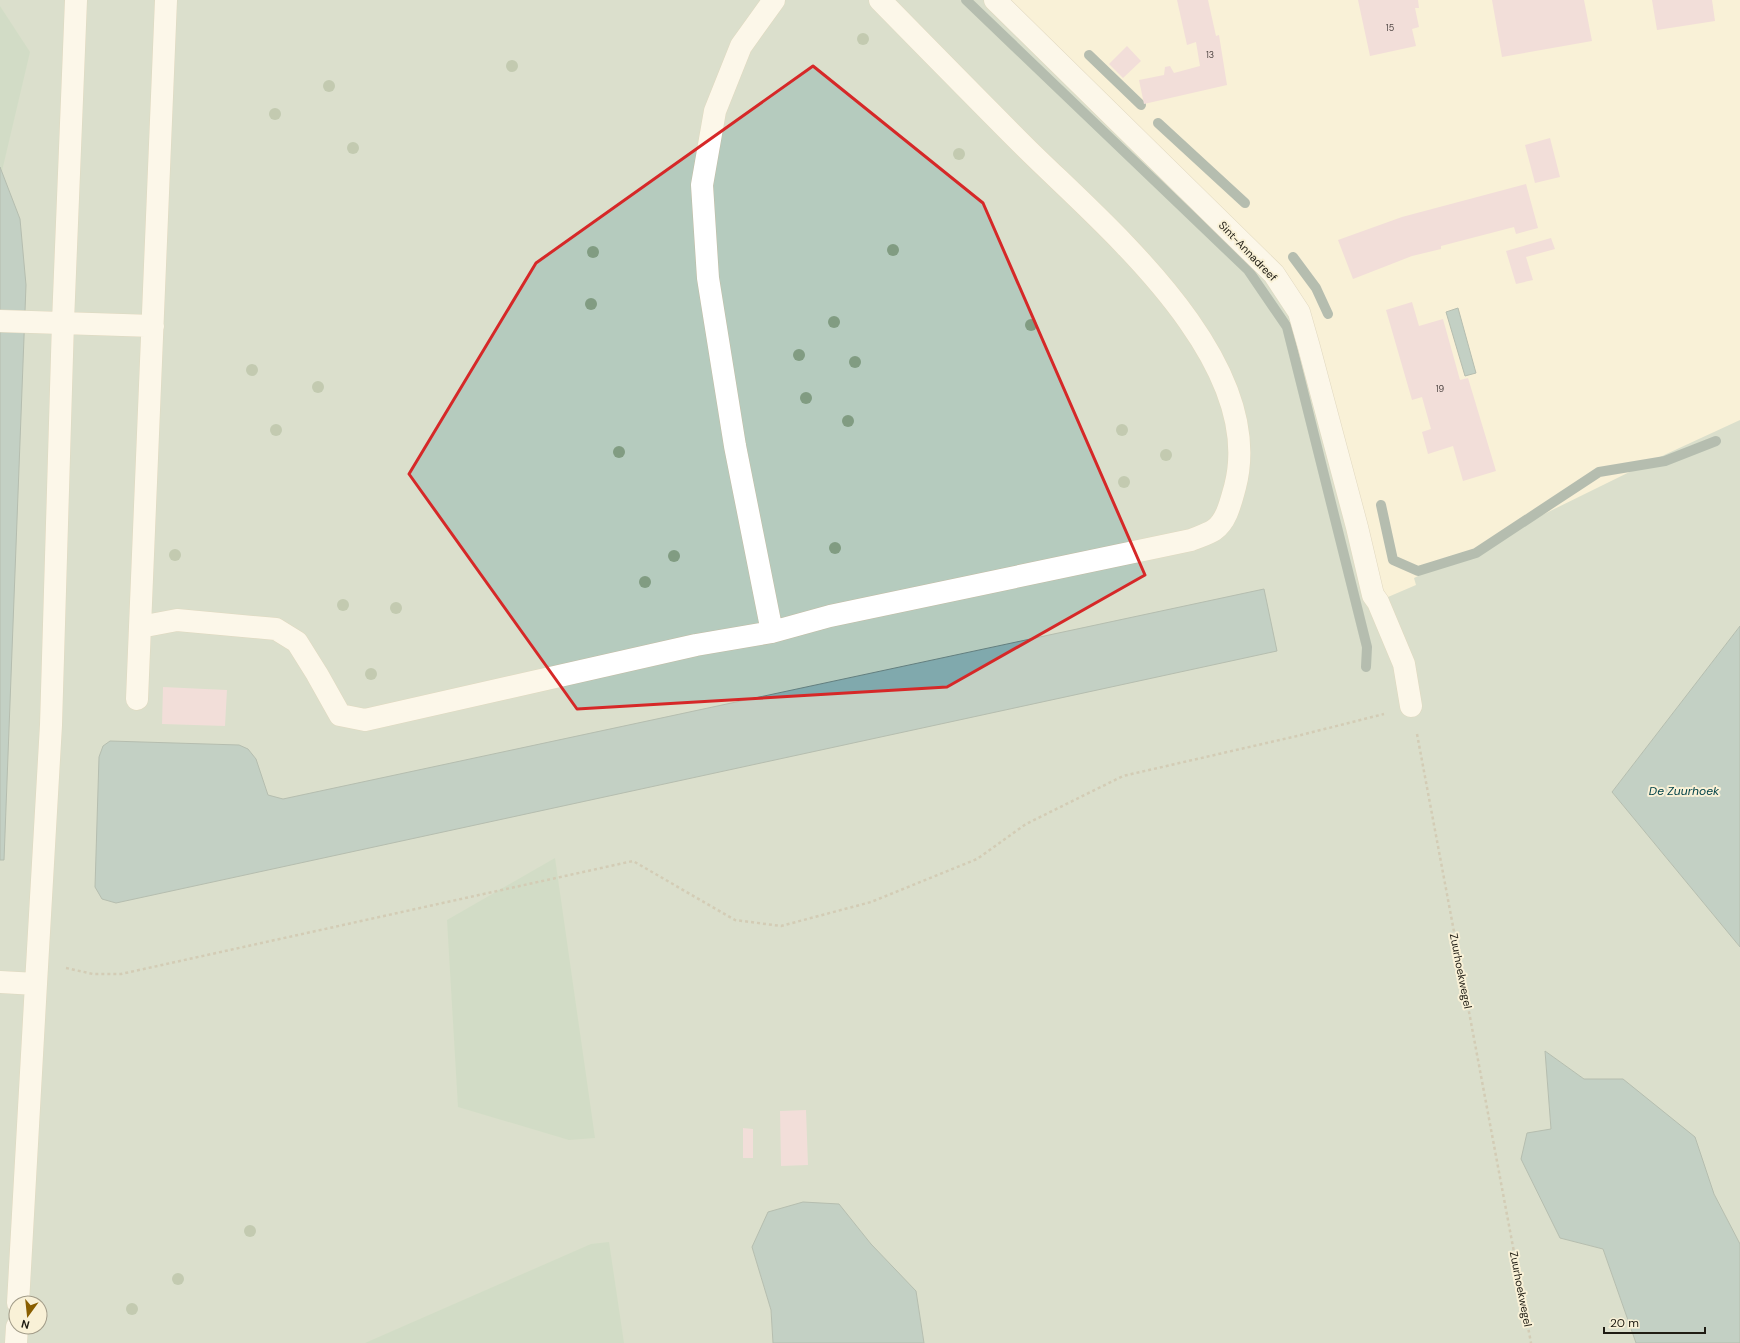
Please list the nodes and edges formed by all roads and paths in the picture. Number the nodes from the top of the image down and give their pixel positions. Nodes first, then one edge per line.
1 (76, 0) edge
2 (166, 0) edge
3 (774, 0) edge
4 (880, 0) edge
5 (995, 0) edge
6 (0, 321) edge
7 (63, 322) junction
8 (153, 326) junction
9 (140, 627) junction
10 (772, 632) junction
11 (137, 699) dead end
12 (1411, 706) junction
13 (37, 959) junction
14 (0, 982) edge
15 (36, 984) junction
16 (18, 1295) edge
17 (1531, 1343) edge

1 - 7 street
2 - 8 street
3 - 10 street
4 - 10 street
5 - 12 street, Sint-Annadreef
6 - 7 street
7 - 8 street
7 - 13 street
8 - 9 street
9 - 10 street
9 - 11 street
12 - 13 path
12 - 17 path, Zuurhoekwegel
13 - 15 street
14 - 15 street
15 - 16 street

